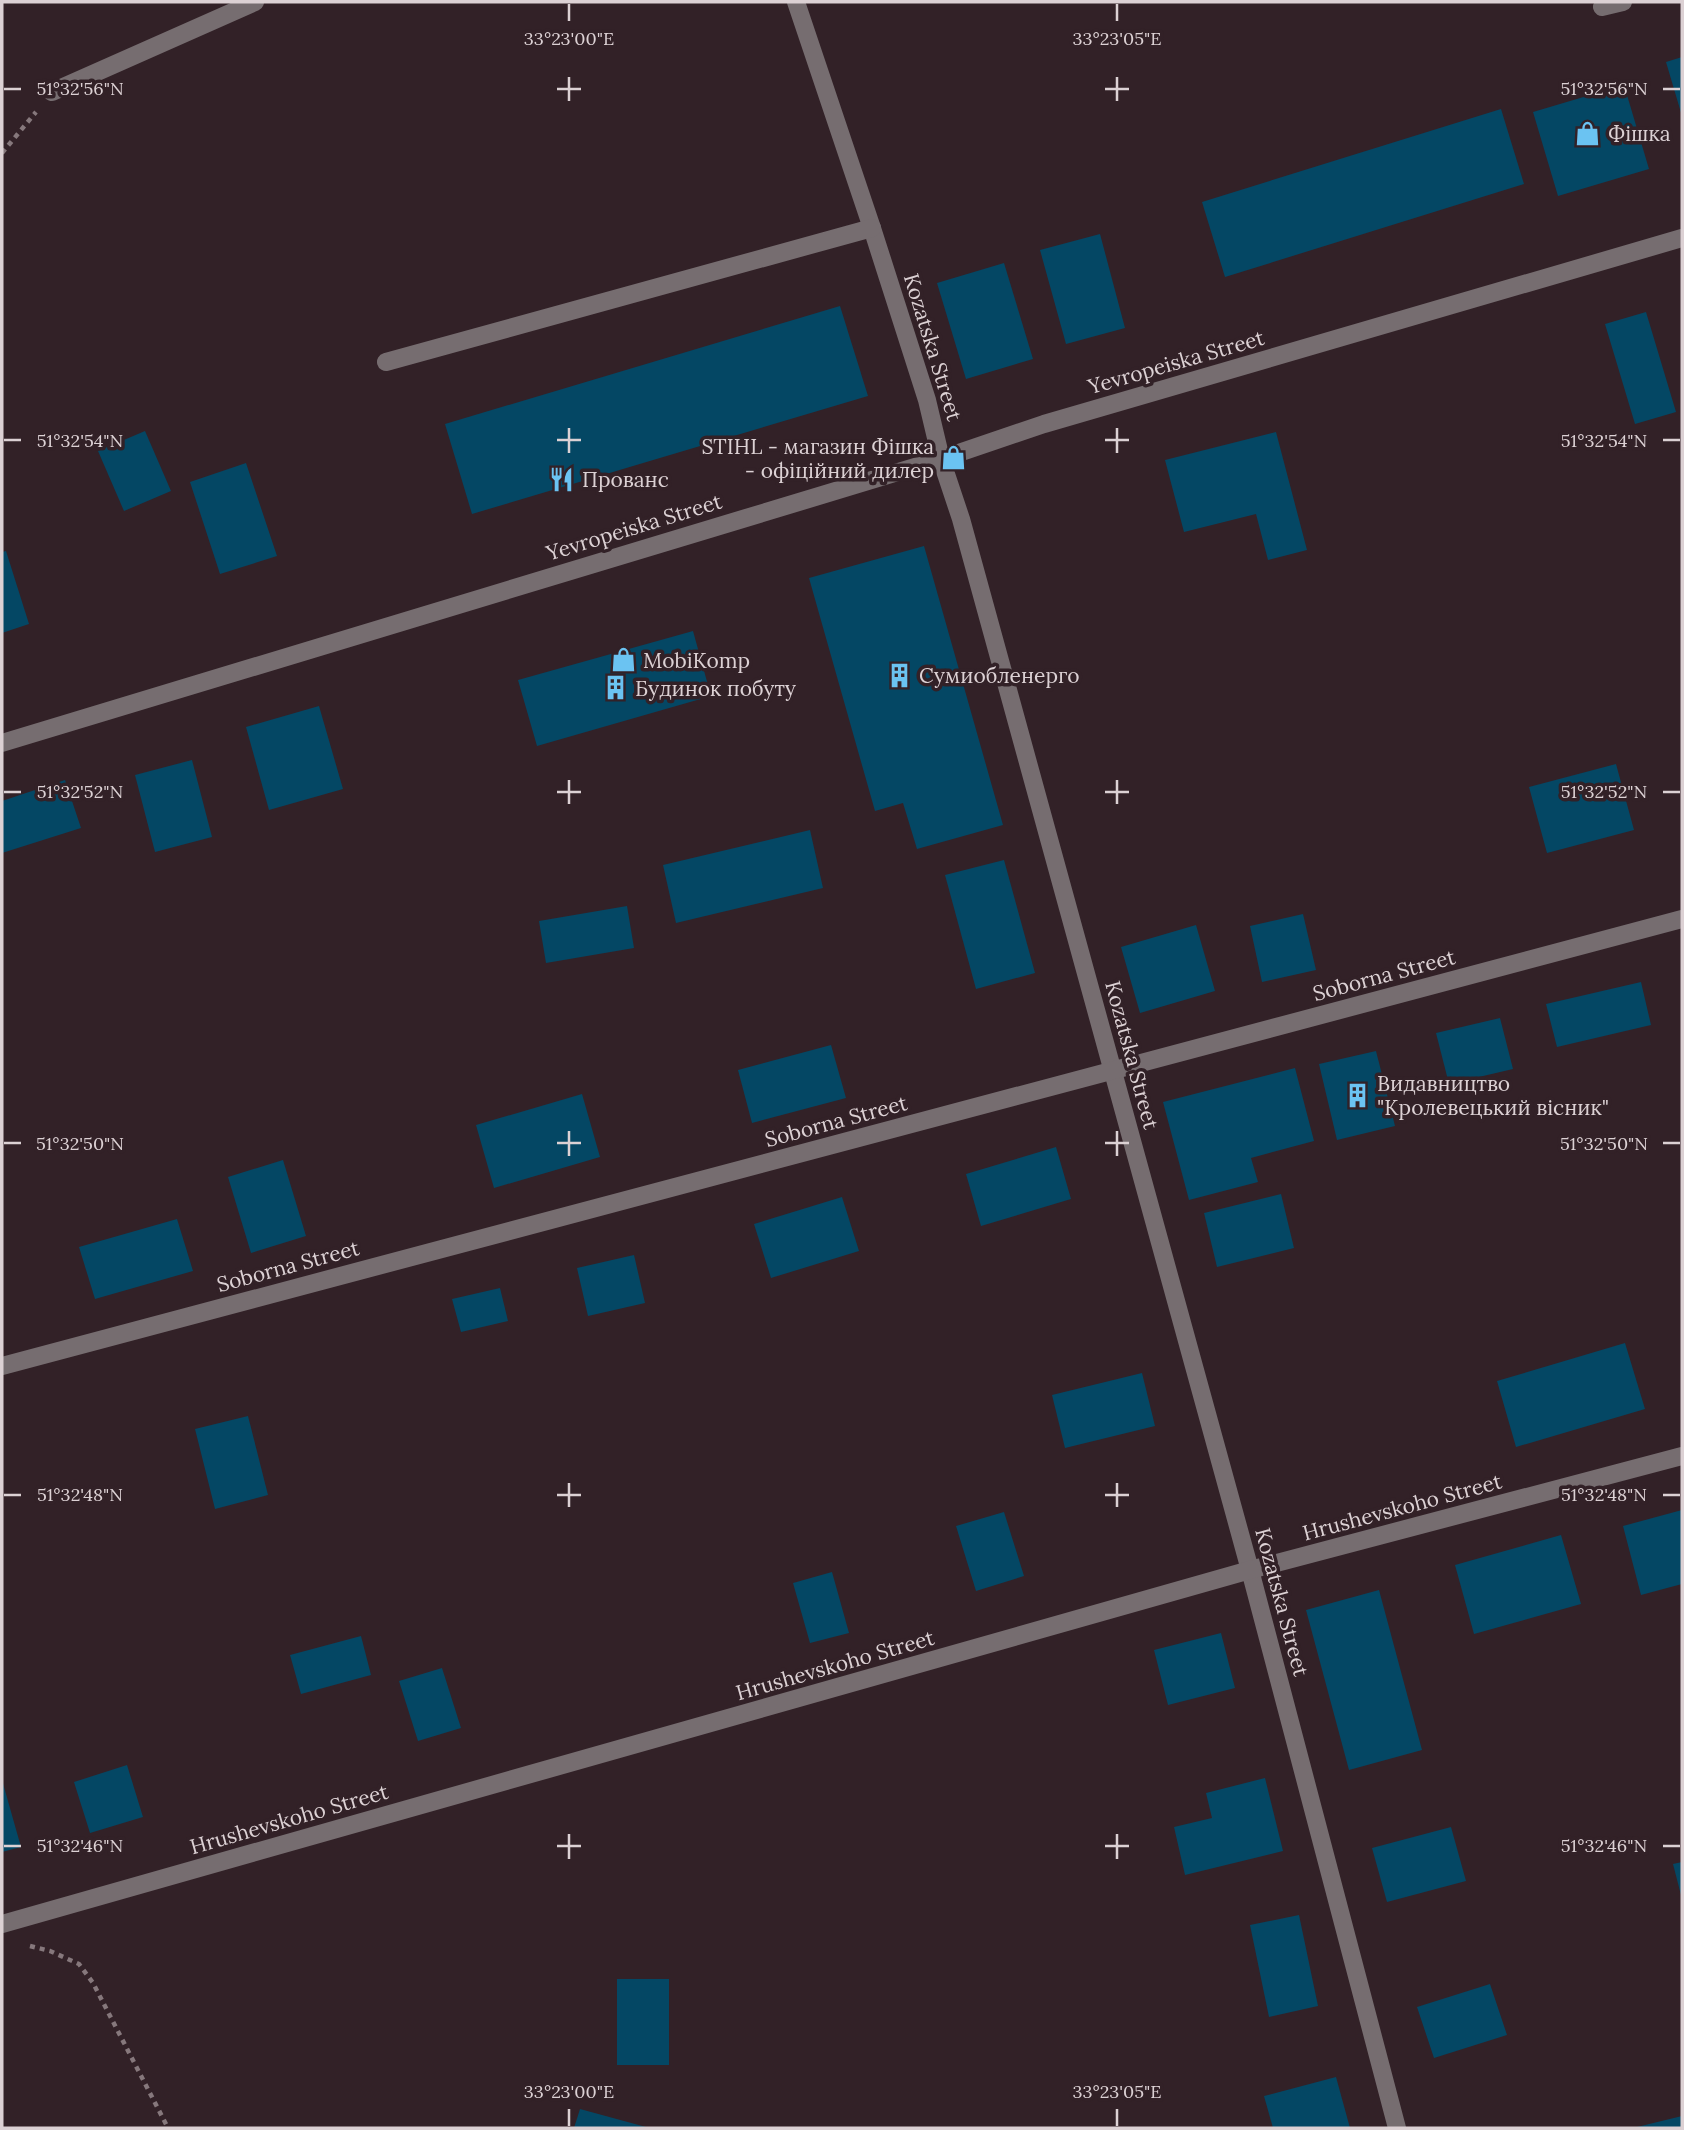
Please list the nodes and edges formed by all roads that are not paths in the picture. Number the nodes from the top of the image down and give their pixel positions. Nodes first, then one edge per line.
1 (256, 2) edge
2 (796, 2) edge
3 (1623, 2) edge
4 (1602, 7) dead end
5 (52, 92) road end
6 (872, 228) junction
7 (1682, 238) edge
8 (386, 362) dead end
9 (941, 459) junction
10 (2, 743) edge
11 (1682, 919) edge
12 (1113, 1071) junction
13 (2, 1366) edge
14 (1682, 1456) edge
15 (1250, 1570) junction
16 (2, 1924) edge
17 (1397, 2128) edge

1 - 5 street
2 - 6 street, Kozatska Street
3 - 4 street
6 - 8 street
6 - 9 street, Kozatska Street
7 - 9 street, Yevropeiska Street
9 - 10 street, Yevropeiska Street
9 - 12 street, Kozatska Street
11 - 12 street, Soborna Street
12 - 13 street, Soborna Street
12 - 15 street, Kozatska Street
14 - 15 street, Hrushevskoho Street
15 - 16 street, Hrushevskoho Street
15 - 17 street, Kozatska Street

